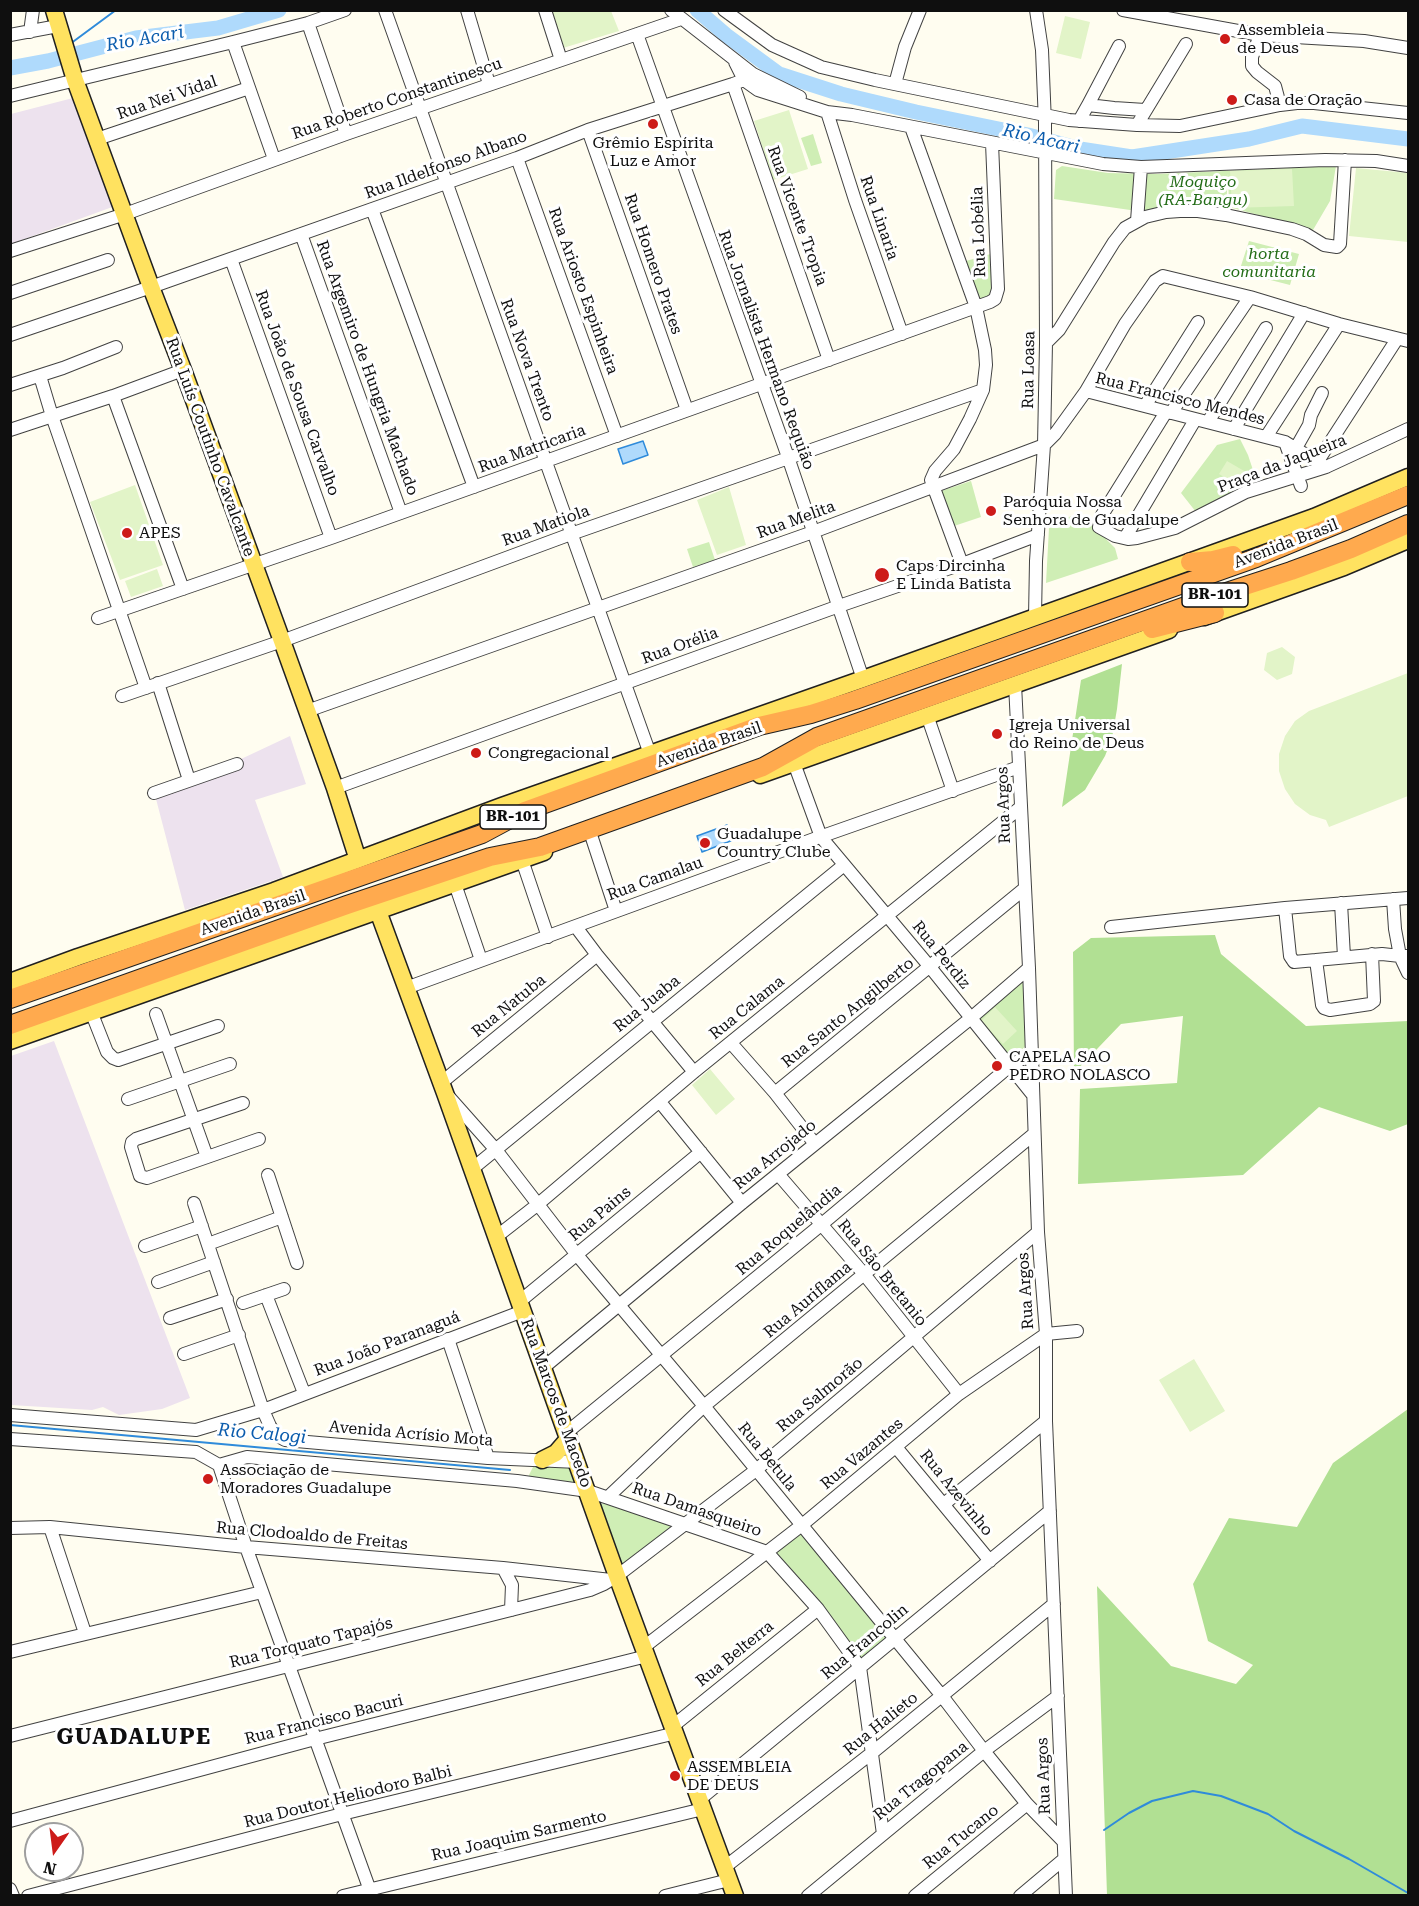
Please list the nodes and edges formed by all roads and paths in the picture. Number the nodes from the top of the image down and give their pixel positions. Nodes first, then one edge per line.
1 (33, 10) edge
2 (345, 10) edge
3 (385, 10) edge
4 (466, 10) edge
5 (545, 10) edge
6 (671, 10) edge
7 (724, 10) edge
8 (920, 10) edge
9 (1035, 10) edge
10 (1123, 10) edge
11 (681, 19) junction
12 (308, 23) junction
13 (58, 24) edge
14 (30, 32) junction
15 (637, 34) junction
16 (10, 35) edge
17 (1260, 35) junction
18 (233, 42) junction
19 (1186, 44) dead end
20 (1119, 46) dead end
21 (1408, 48) edge
22 (561, 60) junction
23 (73, 75) junction
24 (743, 79) junction
25 (489, 84) junction
26 (895, 84) junction
27 (249, 88) junction
28 (10, 96) edge
29 (1088, 105) junction
30 (1280, 105) junction
31 (661, 106) junction
32 (419, 108) junction
33 (1145, 110) junction
34 (827, 112) junction
35 (1408, 113) edge
36 (852, 115) junction
37 (1045, 118) junction
38 (1078, 121) junction
39 (1137, 125) junction
40 (911, 127) junction
41 (588, 130) junction
42 (346, 134) junction
43 (97, 139) junction
44 (992, 143) junction
45 (1045, 151) junction
46 (517, 158) junction
47 (274, 159) junction
48 (1345, 160) junction
49 (1408, 166) edge
50 (1141, 167) junction
51 (446, 183) junction
52 (372, 209) junction
53 (125, 214) junction
54 (1137, 221) junction
55 (301, 234) junction
56 (10, 251) edge
57 (231, 259) junction
58 (108, 260) dead end
59 (151, 287) junction
60 (10, 293) edge
61 (1250, 297) junction
62 (976, 307) junction
63 (1304, 313) junction
64 (1198, 322) dead end
65 (1339, 324) junction
66 (1266, 328) dead end
67 (902, 334) junction
68 (10, 335) edge
69 (1403, 340) edge
70 (1046, 343) junction
71 (116, 347) dead end
72 (829, 360) junction
73 (183, 370) junction
74 (40, 376) junction
75 (10, 385) edge
76 (761, 385) junction
77 (982, 390) junction
78 (1086, 391) junction
79 (1322, 393) dead end
80 (113, 396) junction
81 (1145, 406) junction
82 (687, 410) junction
83 (1168, 412) junction
84 (52, 416) junction
85 (1195, 420) junction
86 (1208, 422) junction
87 (1234, 429) junction
88 (1408, 429) edge
89 (10, 430) edge
90 (617, 436) junction
91 (1266, 437) junction
92 (1044, 445) junction
93 (1290, 445) junction
94 (788, 457) junction
95 (546, 461) junction
96 (1322, 464) junction
97 (1408, 477) edge
98 (1300, 481) junction
99 (932, 486) junction
100 (474, 487) junction
101 (1408, 495) edge
102 (401, 513) junction
103 (1355, 517) junction
104 (1408, 524) edge
105 (813, 532) junction
106 (572, 534) junction
107 (1038, 535) junction
108 (332, 538) junction
109 (1125, 538) junction
110 (1408, 540) edge
111 (1190, 562) junction
112 (253, 564) junction
113 (962, 564) junction
114 (183, 589) junction
115 (839, 606) junction
116 (598, 609) junction
117 (120, 610) junction
118 (1215, 613) junction
119 (1035, 617) junction
120 (98, 618) dead end
121 (282, 641) junction
122 (1060, 651) junction
123 (863, 679) junction
124 (626, 684) junction
125 (1015, 684) junction
126 (152, 685) junction
127 (122, 696) dead end
128 (307, 711) junction
129 (927, 715) junction
130 (650, 754) junction
131 (794, 763) junction
132 (237, 764) dead end
133 (1019, 767) junction
134 (189, 780) junction
135 (335, 788) junction
136 (953, 791) junction
137 (154, 793) dead end
138 (1021, 807) junction
139 (591, 836) junction
140 (821, 837) junction
141 (357, 860) junction
142 (522, 860) junction
143 (844, 865) junction
144 (455, 884) junction
145 (1024, 889) junction
146 (1408, 898) edge
147 (1393, 899) junction
148 (1341, 903) junction
149 (1286, 908) junction
150 (378, 911) junction
151 (616, 911) junction
152 (888, 916) junction
153 (576, 927) junction
154 (1111, 927) dead end
155 (548, 937) junction
156 (1404, 951) edge
157 (1377, 954) junction
158 (597, 955) junction
159 (1344, 957) junction
160 (481, 960) junction
161 (1316, 960) junction
162 (930, 967) junction
163 (1029, 968) junction
164 (1408, 973) edge
165 (10, 982) edge
166 (406, 988) junction
167 (10, 999) edge
168 (92, 1014) junction
169 (156, 1014) dead end
170 (971, 1018) junction
171 (652, 1021) junction
172 (10, 1025) edge
173 (218, 1026) dead end
174 (10, 1041) edge
175 (731, 1042) junction
176 (167, 1044) junction
177 (1032, 1053) junction
178 (230, 1064) dead end
179 (1010, 1066) junction
180 (694, 1072) junction
181 (181, 1080) junction
182 (443, 1088) junction
183 (775, 1093) junction
184 (1033, 1095) junction
185 (128, 1099) dead end
186 (660, 1102) junction
187 (243, 1103) dead end
188 (194, 1119) junction
189 (1034, 1134) junction
190 (259, 1139) dead end
191 (815, 1144) junction
192 (496, 1150) junction
193 (701, 1152) junction
194 (207, 1157) junction
195 (472, 1169) junction
196 (778, 1174) junction
197 (268, 1175) dead end
198 (194, 1203) dead end
199 (742, 1203) junction
200 (537, 1205) junction
201 (282, 1217) junction
202 (822, 1224) junction
203 (202, 1226) junction
204 (1038, 1232) junction
205 (496, 1237) junction
206 (208, 1244) junction
207 (145, 1246) dead end
208 (577, 1255) junction
209 (214, 1262) junction
210 (297, 1263) dead end
211 (864, 1274) junction
212 (158, 1282) dead end
213 (285, 1289) dead end
214 (266, 1295) junction
215 (226, 1299) junction
216 (243, 1304) dead end
217 (620, 1304) junction
218 (521, 1306) junction
219 (170, 1318) dead end
220 (1077, 1331) dead end
221 (1046, 1334) junction
222 (239, 1335) junction
223 (914, 1338) junction
224 (448, 1339) junction
225 (184, 1354) dead end
226 (662, 1355) junction
227 (543, 1368) junction
228 (304, 1393) junction
229 (959, 1394) junction
230 (704, 1406) junction
231 (263, 1410) junction
232 (10, 1415) edge
233 (1046, 1421) junction
234 (568, 1436) junction
235 (10, 1439) edge
236 (896, 1447) junction
237 (488, 1458) junction
238 (520, 1460) junction
239 (542, 1460) junction
240 (578, 1462) junction
241 (219, 1465) junction
242 (756, 1470) junction
243 (517, 1481) junction
244 (588, 1491) junction
245 (608, 1497) junction
246 (944, 1504) junction
247 (1050, 1511) junction
248 (685, 1524) junction
249 (802, 1526) junction
250 (50, 1527) junction
251 (10, 1528) edge
252 (246, 1547) junction
253 (767, 1552) junction
254 (990, 1561) junction
255 (503, 1568) junction
256 (614, 1578) junction
257 (262, 1592) junction
258 (1054, 1604) junction
259 (818, 1609) junction
260 (510, 1610) junction
261 (85, 1633) junction
262 (894, 1638) junction
263 (646, 1651) junction
264 (10, 1652) edge
265 (288, 1666) junction
266 (861, 1668) junction
267 (942, 1696) junction
268 (1058, 1696) junction
269 (675, 1730) junction
270 (10, 1736) edge
271 (315, 1739) junction
272 (984, 1751) junction
273 (873, 1752) junction
274 (702, 1804) junction
275 (1027, 1804) junction
276 (342, 1814) junction
277 (10, 1821) edge
278 (884, 1834) junction
279 (1063, 1841) junction
280 (1064, 1859) junction
281 (730, 1881) edge
282 (10, 1889) edge
283 (371, 1892) edge
284 (13, 1896) edge
285 (28, 1896) edge
286 (343, 1896) edge
287 (665, 1896) edge
288 (808, 1896) edge
289 (915, 1896) edge
290 (1020, 1896) edge
291 (1066, 1896) edge

1 - 14 street
2 - 12 street
3 - 32 street, Rua Nova Trento
4 - 25 street
5 - 22 street
6 - 11 street
7 - 26 street
8 - 26 street
9 - 37 street, Rua Loasa
10 - 17 street
11 - 15 street, Rua Roberto Constantinescu
11 - 24 street, Rua Vicente Tropia
12 - 18 street
12 - 42 street
13 - 14 street
13 - 23 main road, Rua Luís Coutinho Cavalcante
14 - 16 street
15 - 22 street, Rua Roberto Constantinescu
15 - 31 street, Rua Jornalista Hermano Requião
17 - 21 street
17 - 30 street
18 - 23 street
18 - 27 street
19 - 33 street
20 - 29 street
22 - 25 street, Rua Roberto Constantinescu
23 - 28 street
23 - 43 main road, Rua Luís Coutinho Cavalcante
24 - 31 street, Rua Ildelfonso Albano
24 - 34 street
24 - 36 street
24 - 72 street, Rua Vicente Tropia
25 - 32 street, Rua Roberto Constantinescu
26 - 37 street
27 - 43 street, Rua Nei Vidal
27 - 47 street
29 - 33 street
29 - 38 street
30 - 35 street
30 - 39 street
31 - 41 street, Rua Ildelfonso Albano
31 - 76 street, Rua Jornalista Hermano Requião
32 - 42 street, Rua Roberto Constantinescu
32 - 51 street, Rua Nova Trento
33 - 39 street
34 - 36 street
34 - 67 street, Rua Linaria
36 - 40 street
37 - 38 street
37 - 45 street, Rua Loasa
38 - 39 street
40 - 44 street
40 - 62 street
41 - 46 street, Rua Ildelfonso Albano
41 - 82 street, Rua Homero Prates
42 - 47 street, Rua Roberto Constantinescu
43 - 53 main road, Rua Luís Coutinho Cavalcante
44 - 45 street
44 - 62 street, Rua Lobélia
45 - 50 street
45 - 70 street, Rua Loasa
46 - 51 street, Rua Ildelfonso Albano
46 - 90 street, Rua Ariosto Espinheira
47 - 53 street, Rua Roberto Constantinescu
48 - 49 street
48 - 50 street
48 - 54 street
50 - 54 street
51 - 52 street, Rua Ildelfonso Albano
51 - 95 street, Rua Nova Trento
52 - 55 street, Rua Ildelfonso Albano
52 - 100 street
53 - 56 street, Rua Roberto Constantinescu
53 - 59 main road, Rua Luís Coutinho Cavalcante
54 - 70 street
55 - 57 street, Rua Ildelfonso Albano
55 - 102 street, Rua Argemiro de Hungria Machado
57 - 59 street, Rua Ildelfonso Albano
57 - 108 street, Rua João de Sousa Carvalho
58 - 60 street
59 - 68 street, Rua Ildelfonso Albano
59 - 73 main road, Rua Luís Coutinho Cavalcante
61 - 63 street
61 - 78 street
61 - 83 street
62 - 67 street, Rua Matricaria
62 - 77 street
63 - 65 street
63 - 87 street
64 - 81 street
65 - 69 street
65 - 91 street
66 - 86 street
67 - 72 street, Rua Matricaria
69 - 96 street
70 - 92 street, Rua Loasa
71 - 74 street
72 - 76 street, Rua Matricaria
73 - 80 street
73 - 112 main road, Rua Luís Coutinho Cavalcante
74 - 75 street
74 - 84 street
76 - 82 street, Rua Matricaria
76 - 94 street, Rua Jornalista Hermano Requião
77 - 94 street, Rua Matiola
77 - 99 street
78 - 81 street, Rua Francisco Mendes
78 - 92 street, Rua Francisco Mendes
79 - 93 street
80 - 84 street
80 - 114 street
81 - 83 street, Rua Francisco Mendes
82 - 90 street, Rua Matricaria
83 - 85 street, Rua Francisco Mendes
83 - 109 street, Praça da Jaqueira
84 - 89 street
84 - 117 street
85 - 86 street, Rua Francisco Mendes
85 - 109 street
86 - 87 street, Rua Francisco Mendes
87 - 91 street, Rua Francisco Mendes
88 - 96 street, Praça da Jaqueira
90 - 95 street, Rua Matricaria
91 - 93 street, Rua Francisco Mendes
92 - 99 street, Rua Melita
92 - 107 street, Rua Loasa
93 - 96 street, Rua Francisco Mendes
93 - 98 street
94 - 105 street, Rua Jornalista Hermano Requião
94 - 106 street, Rua Matiola
95 - 100 street, Rua Matricaria
95 - 106 street, Rua Nova Trento
96 - 98 street, Praça da Jaqueira
97 - 111 main road, Avenida Brasil
98 - 109 street, Praça da Jaqueira
99 - 105 street, Rua Melita
99 - 113 street
100 - 102 street, Rua Matricaria
101 - 103 highway, Avenida Brasil / BR-101
102 - 108 street, Rua Matricaria
103 - 111 highway
103 - 167 highway, Avenida Brasil / BR-101
104 - 122 highway, Avenida Brasil / BR-101
105 - 115 street, Rua Jornalista Hermano Requião
105 - 116 street, Rua Melita
106 - 116 street, Rua Nova Trento
106 - 121 street, Rua Matiola
107 - 113 street, Rua Orélia
107 - 119 street, Rua Loasa
108 - 112 street, Rua Matricaria
110 - 118 main road
111 - 119 main road, Avenida Brasil
112 - 114 street, Rua Matricaria
112 - 121 main road, Rua Luís Coutinho Cavalcante
113 - 115 street, Rua Orélia
114 - 117 street, Rua Matricaria
115 - 123 street, Rua Jornalista Hermano Requião
115 - 124 street, Rua Orélia
116 - 124 street, Rua Nova Trento
116 - 128 street, Rua Melita
117 - 120 street, Rua Matricaria
117 - 126 street
118 - 122 highway
118 - 125 main road
119 - 123 main road, Avenida Brasil
121 - 126 street, Rua Matiola
121 - 128 main road, Rua Luís Coutinho Cavalcante
122 - 172 highway, Avenida Brasil / BR-101
123 - 130 main road, Avenida Brasil
124 - 130 street, Rua Nova Trento
124 - 135 street, Rua Orélia
125 - 129 main road
125 - 133 street, Rua Argos
126 - 127 street, Rua Matiola
126 - 134 street
128 - 135 main road, Rua Luís Coutinho Cavalcante
129 - 131 main road
129 - 136 street
130 - 141 main road, Avenida Brasil
131 - 139 main road
131 - 140 street, Rua Perdiz
132 - 134 street
133 - 136 street, Rua Camalau
133 - 138 street, Rua Argos
134 - 137 street
135 - 141 main road, Rua Luís Coutinho Cavalcante
136 - 140 street, Rua Camalau
138 - 145 street, Rua Argos
138 - 152 street, Rua Calama
139 - 142 main road
139 - 151 street
140 - 143 street, Rua Perdiz
140 - 151 street, Rua Camalau
141 - 165 main road, Avenida Brasil
142 - 144 main road
142 - 155 street
143 - 152 street, Rua Perdiz
143 - 171 street, Rua Juaba
144 - 150 main road
144 - 160 street
145 - 162 street, Rua Santo Angilberto
145 - 163 street, Rua Argos
146 - 147 street
147 - 148 street
147 - 156 street
148 - 149 street
148 - 159 street
149 - 154 street
149 - 161 street
150 - 166 main road, Rua Marcos de Macedo
150 - 168 main road
151 - 153 street, Rua Camalau
152 - 162 street, Rua Perdiz
152 - 175 street, Rua Calama
153 - 155 street, Rua Camalau
153 - 158 street
155 - 160 street, Rua Camalau
156 - 157 street
156 - 164 street
157 - 159 street
157 - 161 street
158 - 171 street
158 - 182 street, Rua Natuba
159 - 161 street
160 - 166 street, Rua Camalau
162 - 170 street, Rua Perdiz
162 - 183 street, Rua Santo Angilberto
163 - 170 street, Rua Arrojado
163 - 177 street, Rua Argos
166 - 182 main road, Rua Marcos de Macedo
168 - 174 main road
168 - 176 street
169 - 176 street
170 - 179 street, Rua Perdiz
170 - 191 street, Rua Arrojado
171 - 180 street
171 - 192 street, Rua Juaba
173 - 176 street
175 - 180 street, Rua Calama
175 - 183 street
176 - 181 street
177 - 179 street, Rua Roquelândia
177 - 184 street, Rua Argos
178 - 181 street
179 - 184 street, Rua Perdiz
179 - 202 street, Rua Roquelândia
180 - 186 street, Rua Calama
181 - 185 street
181 - 188 street
182 - 192 street, Rua Betula
182 - 195 main road, Rua Marcos de Macedo
183 - 191 street
184 - 189 street, Rua Argos
186 - 193 street
186 - 200 street, Rua Calama
187 - 188 street
188 - 194 street
188 - 194 street
189 - 204 street, Rua Argos
189 - 211 street, Rua Auriflama
190 - 194 street
191 - 196 street, Rua Arrojado
192 - 195 street, Rua Juaba
192 - 200 street, Rua Betula
193 - 199 street
193 - 208 street, Rua Pains
195 - 205 main road, Rua Marcos de Macedo
196 - 199 street, Rua Arrojado
196 - 202 street, Rua São Bretanio
197 - 201 street
198 - 203 street, Avenida Acrísio Mota
199 - 217 street, Rua Arrojado
200 - 205 street, Rua Calama
200 - 208 street, Rua Betula
201 - 206 street
201 - 210 street
202 - 211 street, Rua São Bretanio
202 - 226 street, Rua Roquelândia
203 - 206 street, Avenida Acrísio Mota
203 - 207 street
204 - 221 street, Rua Argos
204 - 223 street, Rua Salmorão
205 - 218 main road, Rua Marcos de Macedo
206 - 209 street, Avenida Acrísio Mota
208 - 217 street, Rua Betula
208 - 218 street, Rua Pains
209 - 212 street
209 - 215 street, Avenida Acrísio Mota
211 - 223 street, Rua São Bretanio
211 - 230 street, Rua Auriflama
213 - 214 street
214 - 216 street
214 - 228 street
215 - 219 street
215 - 222 street, Avenida Acrísio Mota
217 - 226 street, Rua Betula
217 - 227 street, Rua Arrojado
218 - 224 street, Rua João Paranaguá
218 - 227 main road, Rua Marcos de Macedo
220 - 221 street
221 - 229 street, Rua Vazantes
221 - 233 street, Rua Argos
222 - 225 street
222 - 231 street, Avenida Acrísio Mota
223 - 229 street, Rua São Bretanio
223 - 242 street, Rua Salmorão
224 - 228 street, Rua João Paranaguá
224 - 237 street
226 - 230 street, Rua Betula
226 - 234 street, Rua Roquelândia
227 - 234 main road, Rua Marcos de Macedo
228 - 231 street, Rua João Paranaguá
229 - 236 street, Rua Vazantes
230 - 242 street, Rua Betula
230 - 245 street, Rua Auriflama
231 - 232 street
231 - 237 street, Avenida Acrísio Mota
233 - 246 street
233 - 247 street, Rua Argos
234 - 239 main road
234 - 240 main road, Rua Marcos de Macedo
235 - 241 street
236 - 246 street, Rua Azevinho
236 - 249 street, Rua Vazantes
237 - 238 street, Avenida Acrísio Mota
238 - 239 street, Avenida Acrísio Mota
238 - 243 street
239 - 240 street, Avenida Acrísio Mota
240 - 244 main road, Rua Marcos de Macedo
241 - 243 street
241 - 252 street
242 - 248 street, Rua Salmorão
242 - 249 street, Rua Betula
243 - 244 street
244 - 245 street, Rua Damasqueiro
244 - 256 main road, Rua Marcos de Macedo
245 - 248 street, Rua Damasqueiro
246 - 254 street, Rua Azevinho
247 - 254 street, Rua Francolin
247 - 258 street, Rua Argos
248 - 253 street, Rua Damasqueiro
248 - 256 street, Rua Salmorão
249 - 253 street, Rua Vazantes
249 - 262 street, Rua Betula
250 - 251 street, Rua Clodoaldo de Freitas
250 - 252 street, Rua Clodoaldo de Freitas
250 - 261 street
252 - 255 street, Rua Clodoaldo de Freitas
252 - 257 street
253 - 259 street, Rua Damasqueiro
253 - 263 street, Rua Vazantes
254 - 262 street, Rua Francolin
255 - 256 street, Rua Clodoaldo de Freitas
255 - 260 street
256 - 260 street, Rua Torquato Tapajós
256 - 263 main road, Rua Marcos de Macedo
257 - 261 street
257 - 265 street
258 - 267 street, Rua Halieto
258 - 268 street, Rua Argos
259 - 266 street, Rua Damasqueiro
259 - 269 street, Rua Belterra
260 - 265 street, Rua Torquato Tapajós
261 - 264 street
262 - 266 street, Rua Francolin
262 - 267 street, Rua Betula
263 - 269 main road, Rua Marcos de Macedo
263 - 271 street, Rua Francisco Bacuri
265 - 270 street, Rua Torquato Tapajós
265 - 271 street
266 - 273 street, Rua Damasqueiro
266 - 274 street, Rua Francolin
267 - 272 street, Rua Betula
267 - 273 street, Rua Halieto
268 - 272 street, Rua Tragopana
268 - 279 street, Rua Argos
269 - 274 main road, Rua Marcos de Macedo
269 - 276 street, Rua Doutor Heliodoro Balbi
271 - 276 street
271 - 277 street, Rua Francisco Bacuri
272 - 275 street, Rua Betula
272 - 278 street, Rua Tragopana
273 - 278 street, Rua Damasqueiro
273 - 281 street, Rua Halieto
274 - 281 main road, Rua Marcos de Macedo
274 - 283 street, Rua Joaquim Sarmento
275 - 279 street, Rua Betula
275 - 289 street, Rua Tucano
276 - 283 street
276 - 285 street, Rua Doutor Heliodoro Balbi
278 - 288 street, Rua Tragopana
279 - 280 street, Rua Argos
280 - 290 street
280 - 291 street, Rua Argos
281 - 287 street
282 - 284 street
283 - 286 street, Rua Joaquim Sarmento

